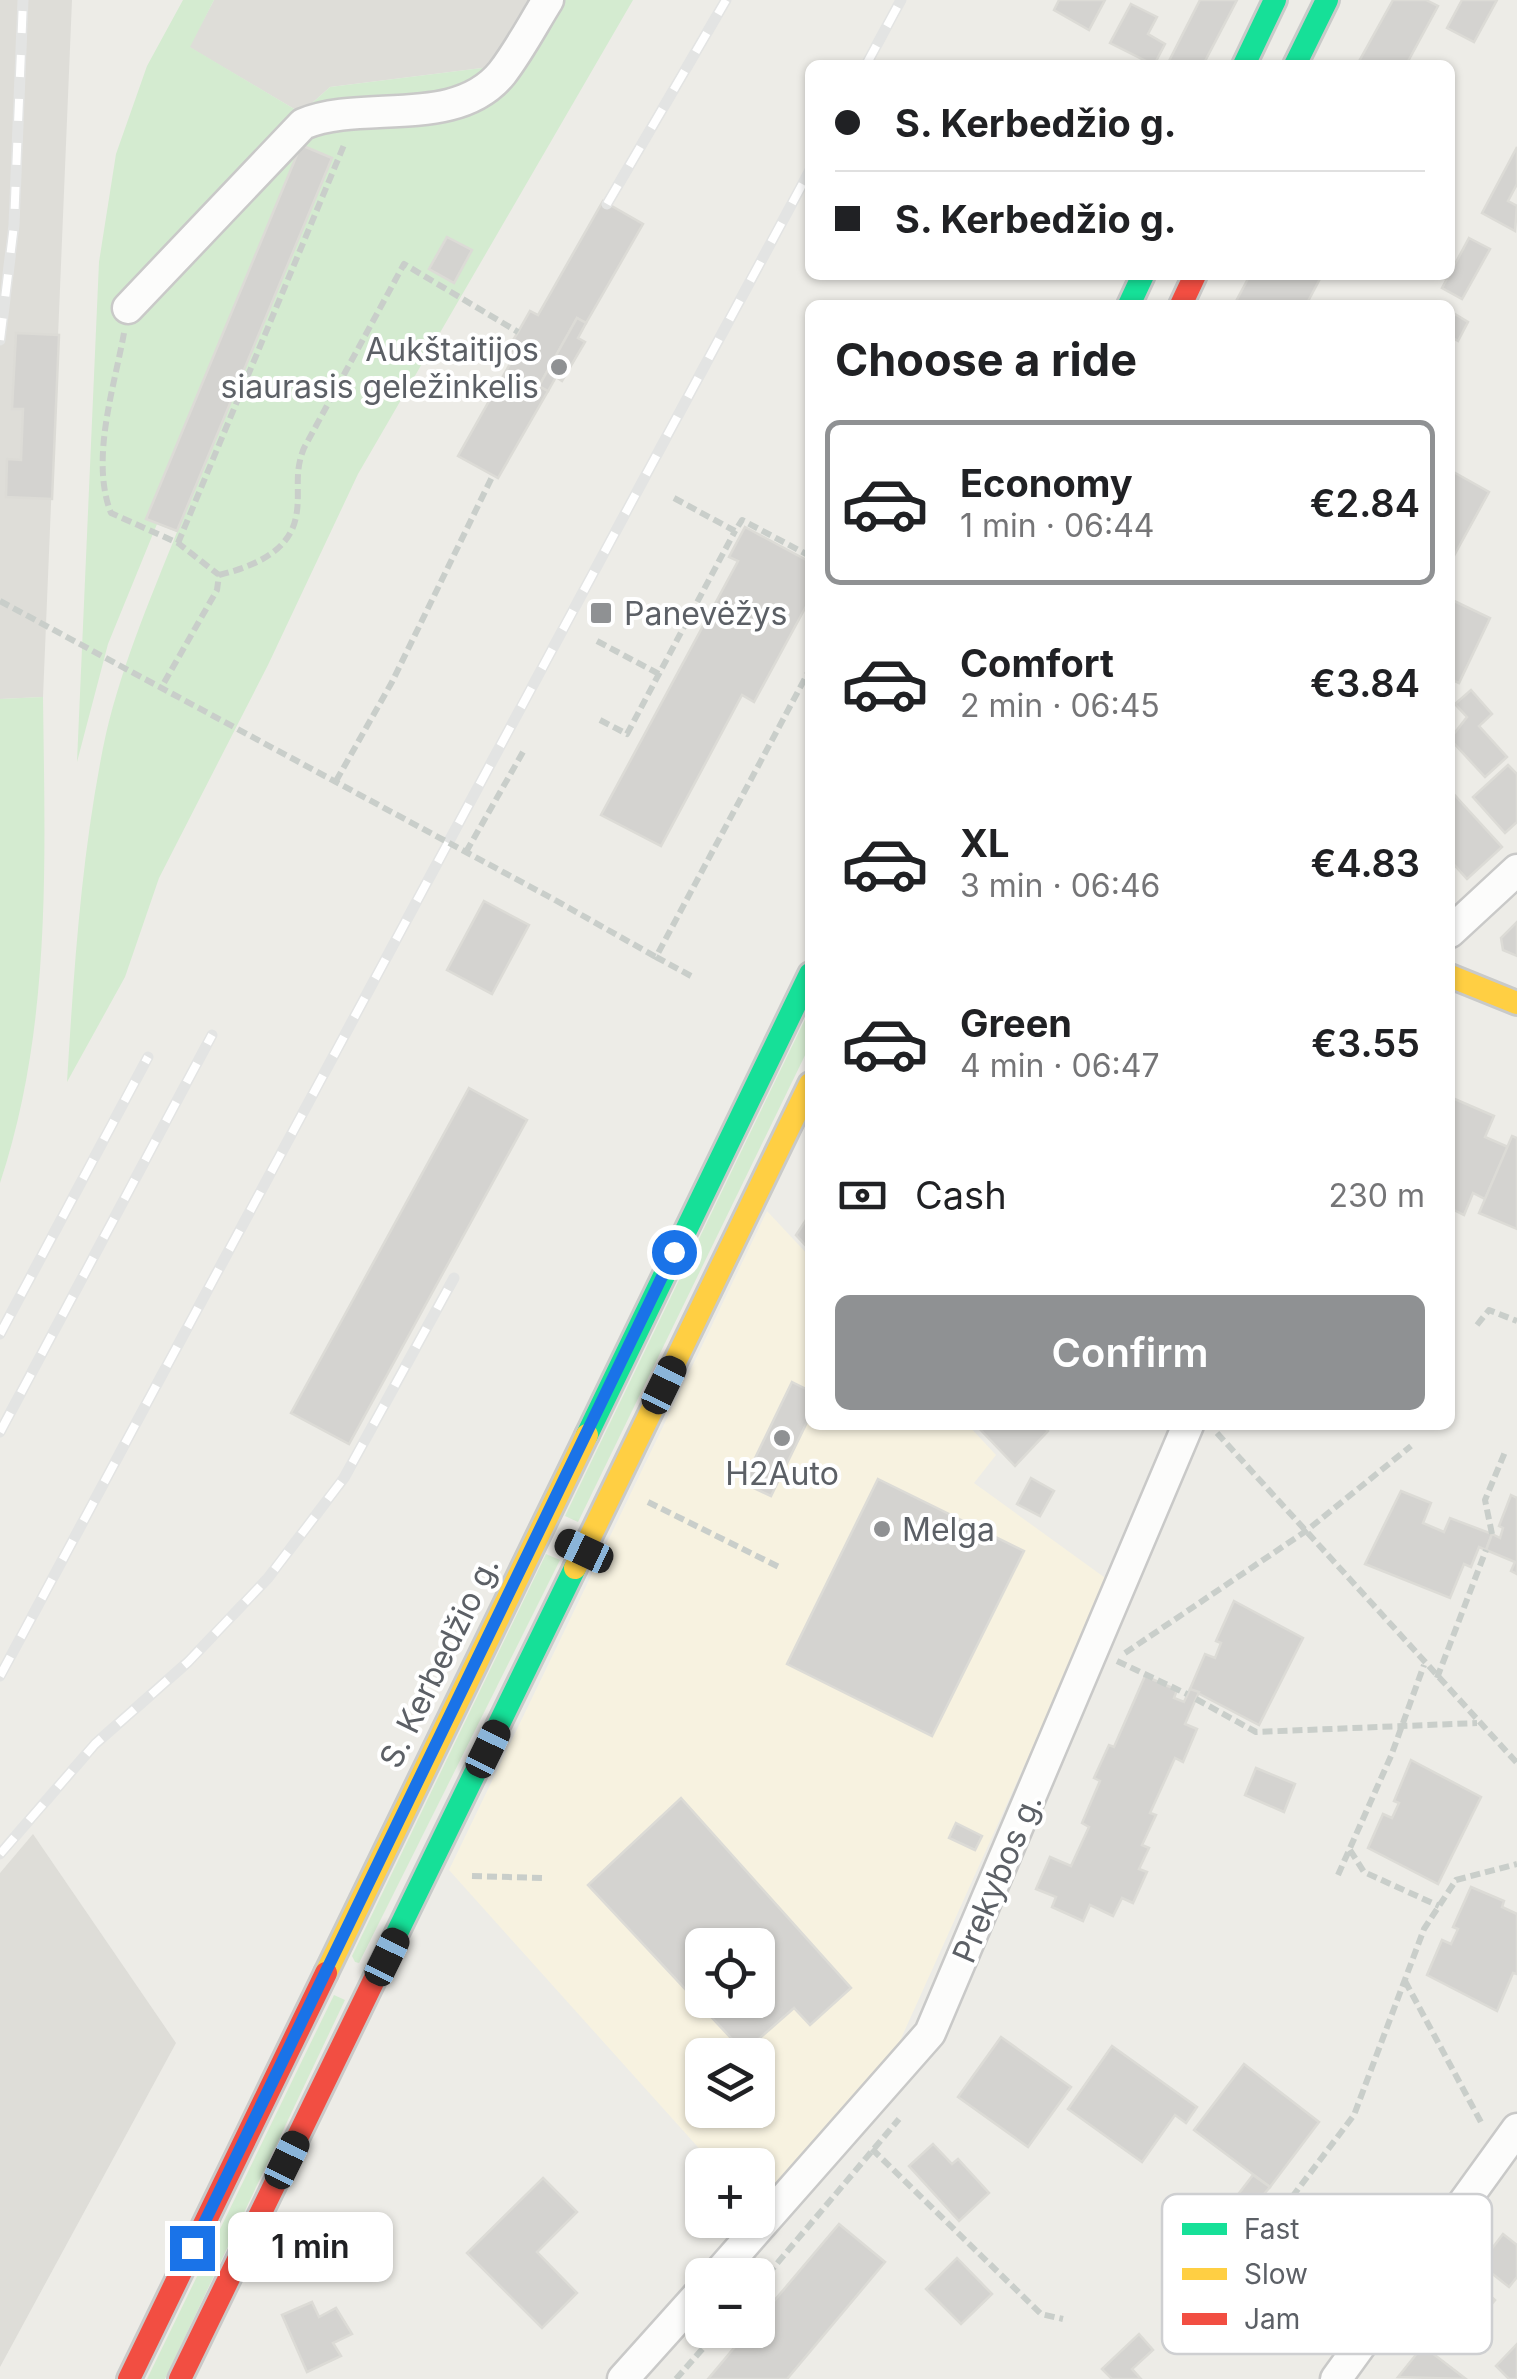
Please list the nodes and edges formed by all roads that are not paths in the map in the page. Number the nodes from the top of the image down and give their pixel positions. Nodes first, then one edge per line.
1 (548, 0) edge
2 (1275, 0) edge
3 (1326, 0) edge
4 (1246, 60) edge
5 (1297, 60) edge
6 (128, 308) road end
7 (1517, 870) edge
8 (1455, 927) edge
9 (1455, 978) edge
10 (805, 984) edge
11 (1517, 1003) edge
12 (805, 1094) edge
13 (1186, 1430) edge
14 (538, 1530) junction
15 (584, 1551) junction
16 (326, 1970) junction
17 (370, 1992) junction
18 (1517, 2129) edge
19 (1470, 2194) edge
20 (732, 2258) edge
21 (685, 2310) edge
22 (1354, 2354) edge
23 (129, 2379) edge
24 (180, 2379) edge
25 (623, 2379) edge
26 (1336, 2379) edge

1 - 6 street
2 - 4 main road
3 - 5 main road
7 - 8 street
9 - 11 main road
10 - 14 main road, S. Kerbedžio g.
12 - 15 main road
13 - 20 street, Prekybos g.
14 - 15 main road
14 - 16 main road, S. Kerbedžio g.
15 - 17 main road
16 - 17 main road
16 - 23 main road, S. Kerbedžio g.
17 - 24 main road
18 - 19 street
21 - 25 street
22 - 26 street

